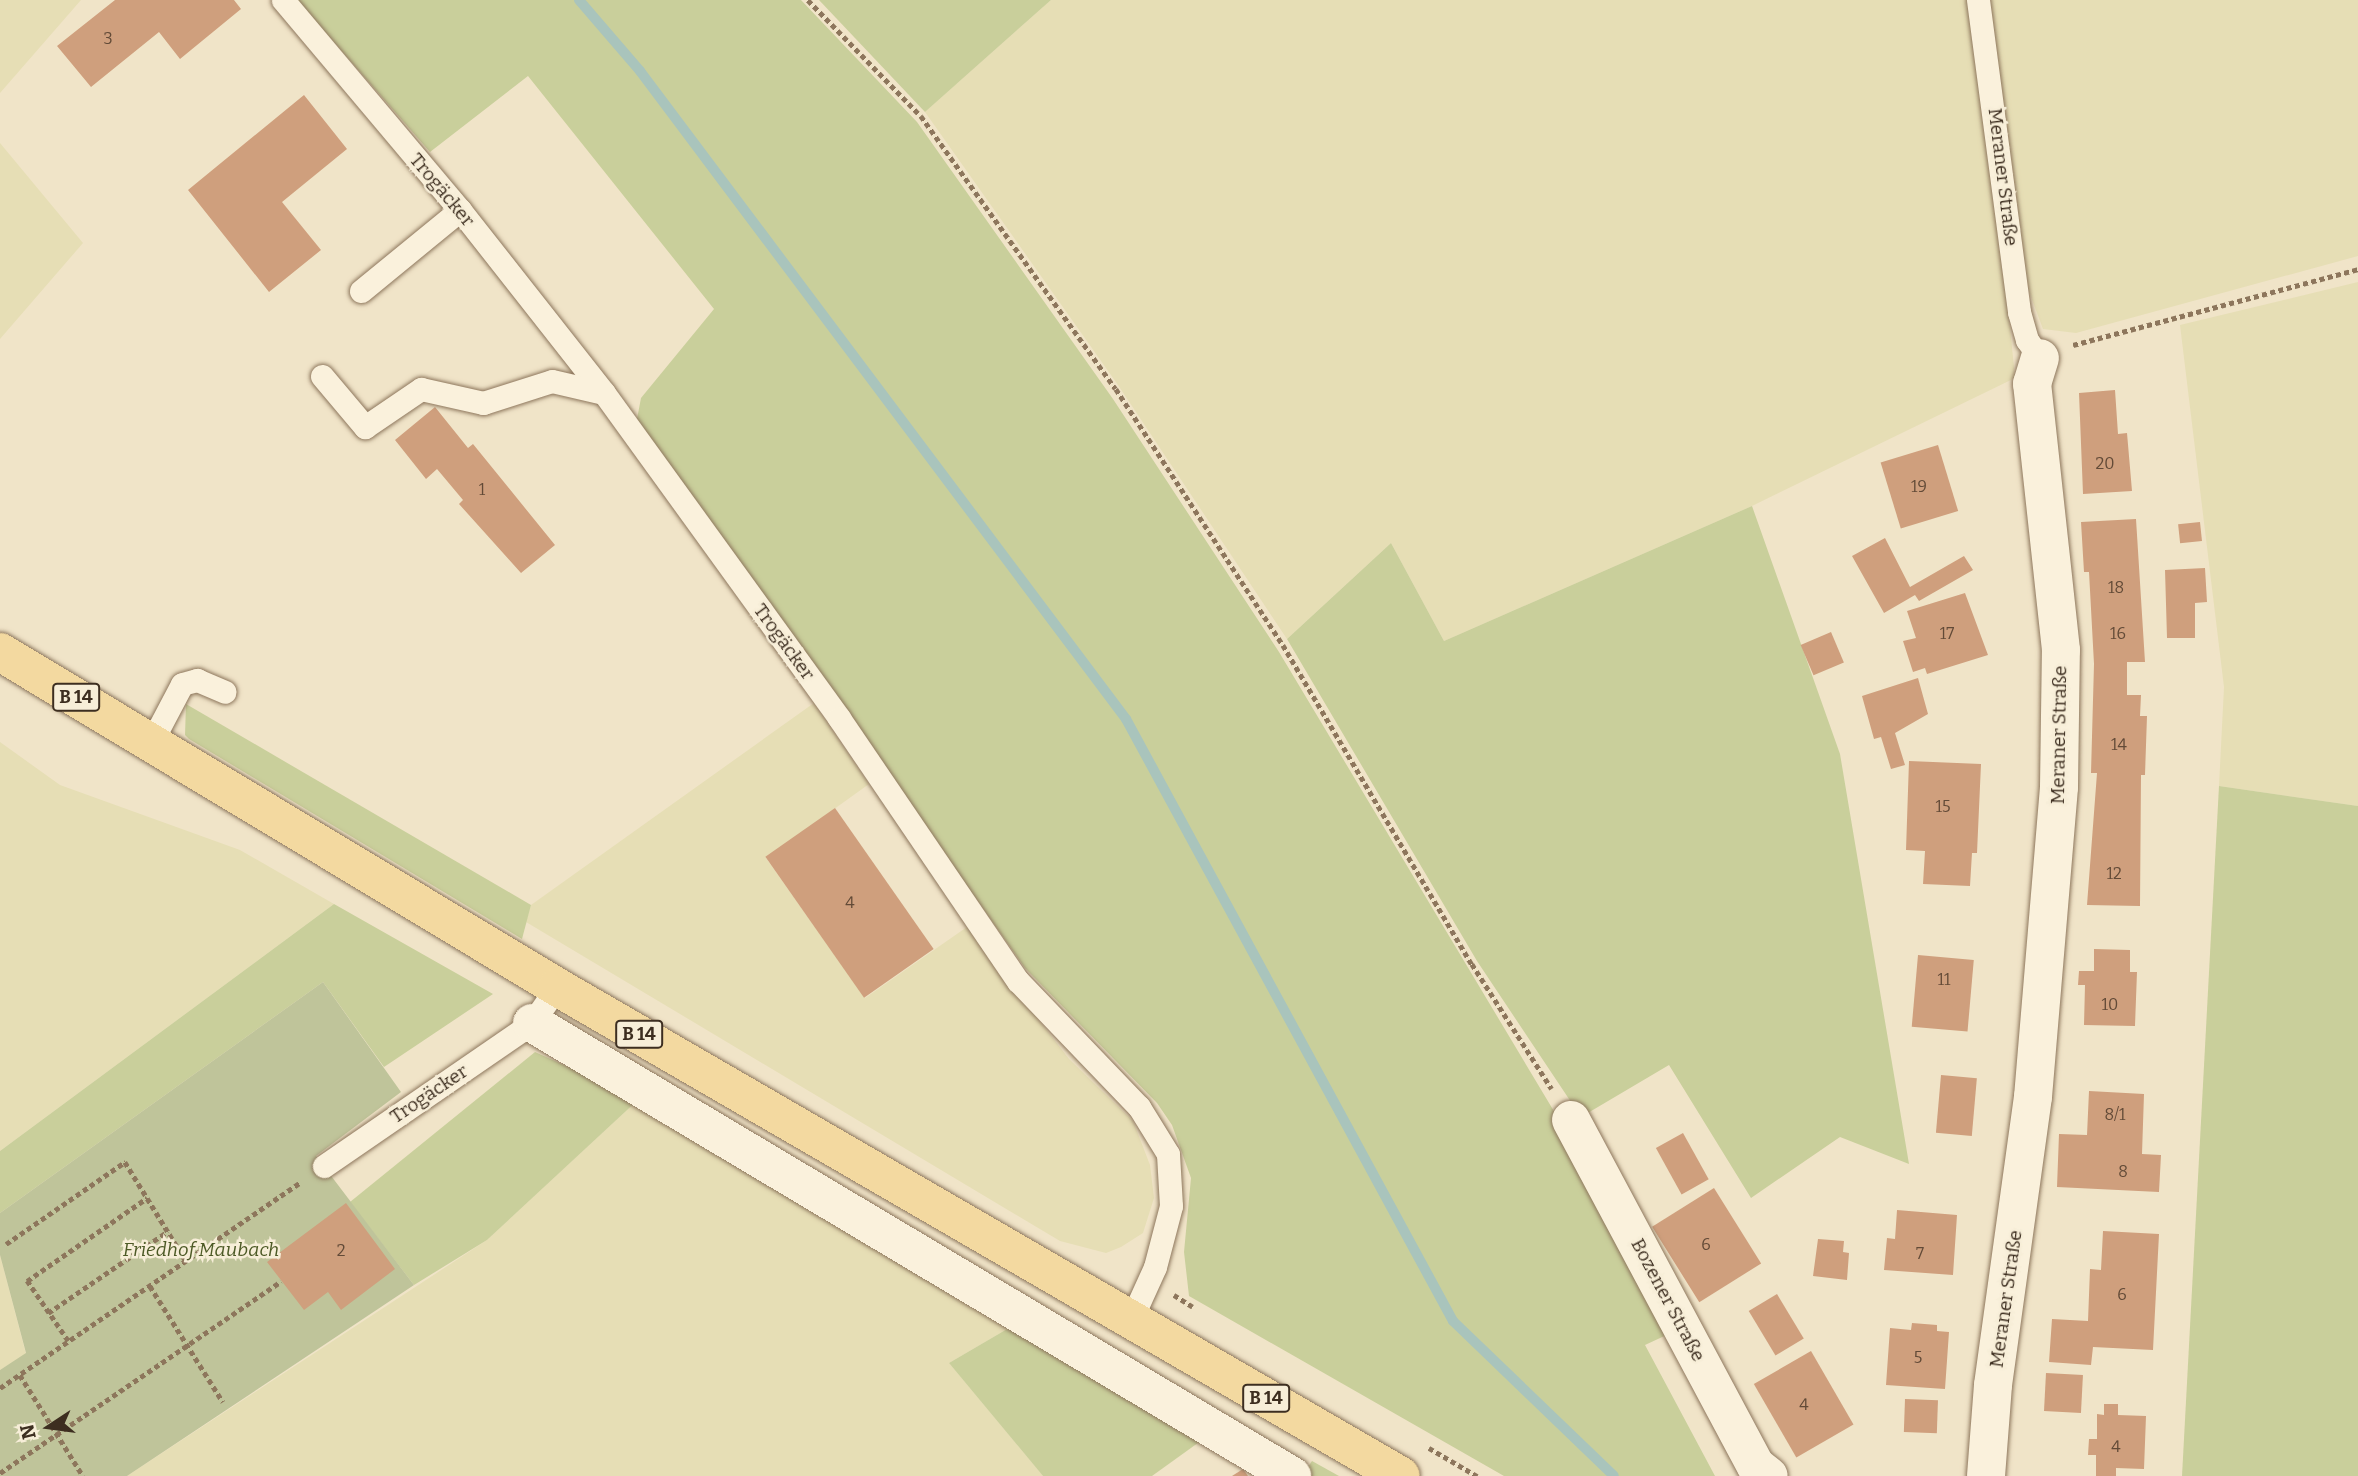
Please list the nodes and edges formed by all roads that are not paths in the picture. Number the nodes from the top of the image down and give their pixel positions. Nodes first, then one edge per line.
1 (284, 0) edge
2 (1978, 0) edge
3 (460, 210) junction
4 (361, 291) dead end
5 (2040, 358) joint
6 (322, 376) dead end
7 (604, 393) junction
8 (0, 652) edge
9 (225, 692) dead end
10 (152, 741) junction
11 (557, 987) junction
12 (532, 1023) junction
13 (1571, 1120) road end
14 (324, 1166) road end
15 (1131, 1320) junction
16 (1292, 1476) edge
17 (1401, 1476) edge
18 (1769, 1476) edge
19 (1986, 1476) edge

1 - 3 lane, Trogäcker
2 - 5 lane, Meraner Straße
3 - 4 lane
3 - 7 lane, Trogäcker
5 - 19 street, Meraner Straße
6 - 7 lane
7 - 15 lane, Trogäcker
8 - 10 main road, B 14
9 - 10 lane
10 - 11 main road, B 14
11 - 12 lane, Trogäcker
11 - 15 main road, B 14
12 - 14 lane, Trogäcker
12 - 16 street
13 - 18 street, Bozener Straße
15 - 17 main road, B 14

